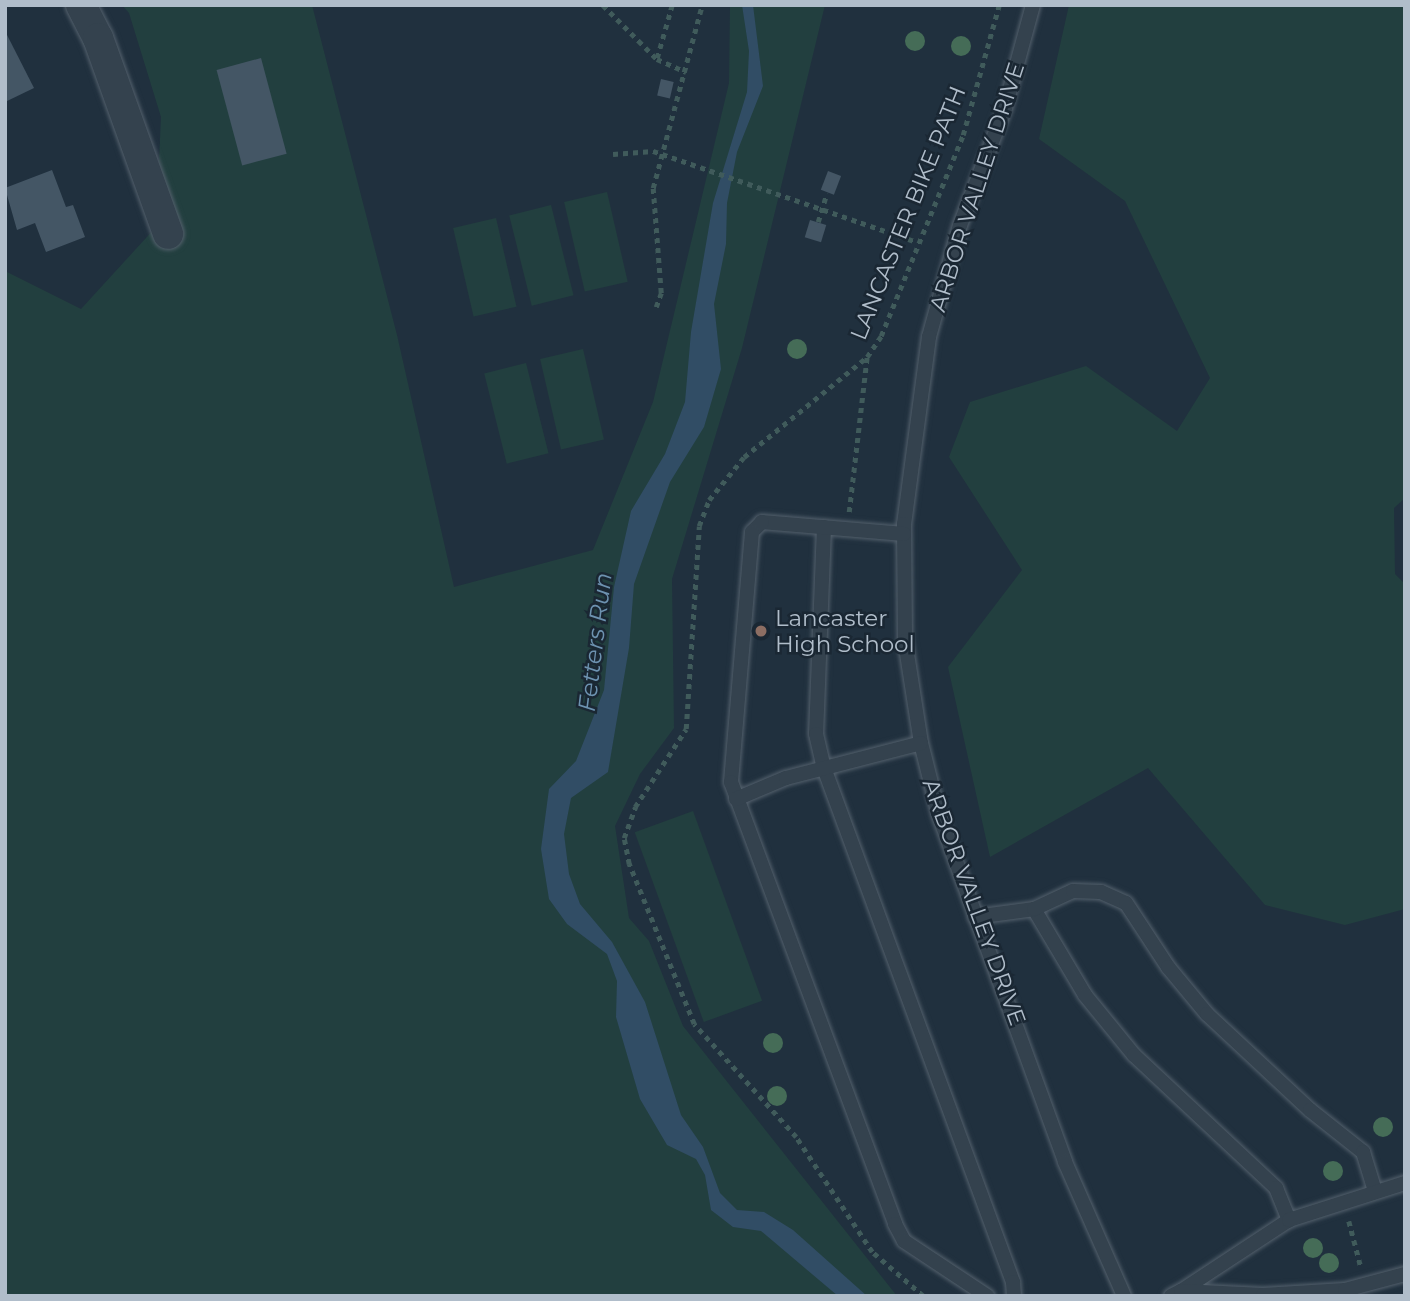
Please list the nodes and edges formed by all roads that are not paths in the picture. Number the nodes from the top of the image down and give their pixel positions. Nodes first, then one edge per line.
1 (81, 5) edge
2 (1033, 5) edge
3 (168, 234) dead end
4 (824, 527) junction
5 (904, 534) junction
6 (920, 743) junction
7 (824, 768) junction
8 (736, 799) junction
9 (1034, 909) junction
10 (975, 917) junction
11 (1405, 1183) edge
12 (1375, 1191) junction
13 (1289, 1220) junction
14 (1405, 1274) edge
15 (1176, 1294) edge
16 (986, 1296) edge
17 (1014, 1296) edge
18 (1124, 1296) edge

1 - 3 street
2 - 5 lane, ARBOR VALLEY DRIVE
4 - 5 lane
4 - 7 lane
4 - 8 lane
5 - 6 lane, ARBOR VALLEY DRIVE
6 - 7 lane
6 - 10 lane, ARBOR VALLEY DRIVE
7 - 8 lane
7 - 17 lane
8 - 16 lane
9 - 10 lane
9 - 12 lane
9 - 13 lane
10 - 18 lane, ARBOR VALLEY DRIVE
11 - 12 lane
12 - 13 lane
13 - 15 lane
14 - 15 lane

